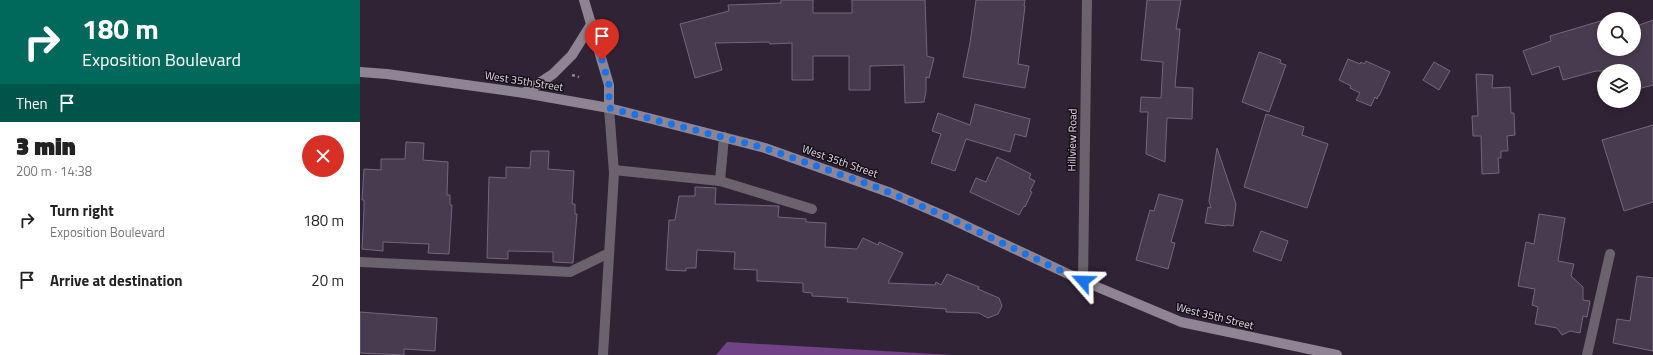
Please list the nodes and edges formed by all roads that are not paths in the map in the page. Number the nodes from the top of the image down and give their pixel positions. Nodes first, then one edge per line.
1 (584, 0) edge
2 (1087, 0) edge
3 (592, 23) junction
4 (360, 72) edge
5 (524, 93) junction
6 (609, 108) junction
7 (724, 137) junction
8 (614, 170) junction
9 (720, 181) junction
10 (812, 209) dead end
11 (610, 253) junction
12 (1610, 254) dead end
13 (360, 262) edge
14 (1083, 281) junction
15 (603, 355) edge
16 (1337, 355) edge
17 (1588, 355) edge

1 - 3 street
2 - 14 street, Hillview Road
3 - 5 street
3 - 6 street
4 - 5 street, West 35th Street
5 - 6 street, West 35th Street
6 - 7 street, West 35th Street
6 - 8 street
7 - 9 street
7 - 14 street, West 35th Street
8 - 9 street
8 - 11 street
9 - 10 street
11 - 13 street
11 - 15 street
12 - 17 street
14 - 16 street, West 35th Street

